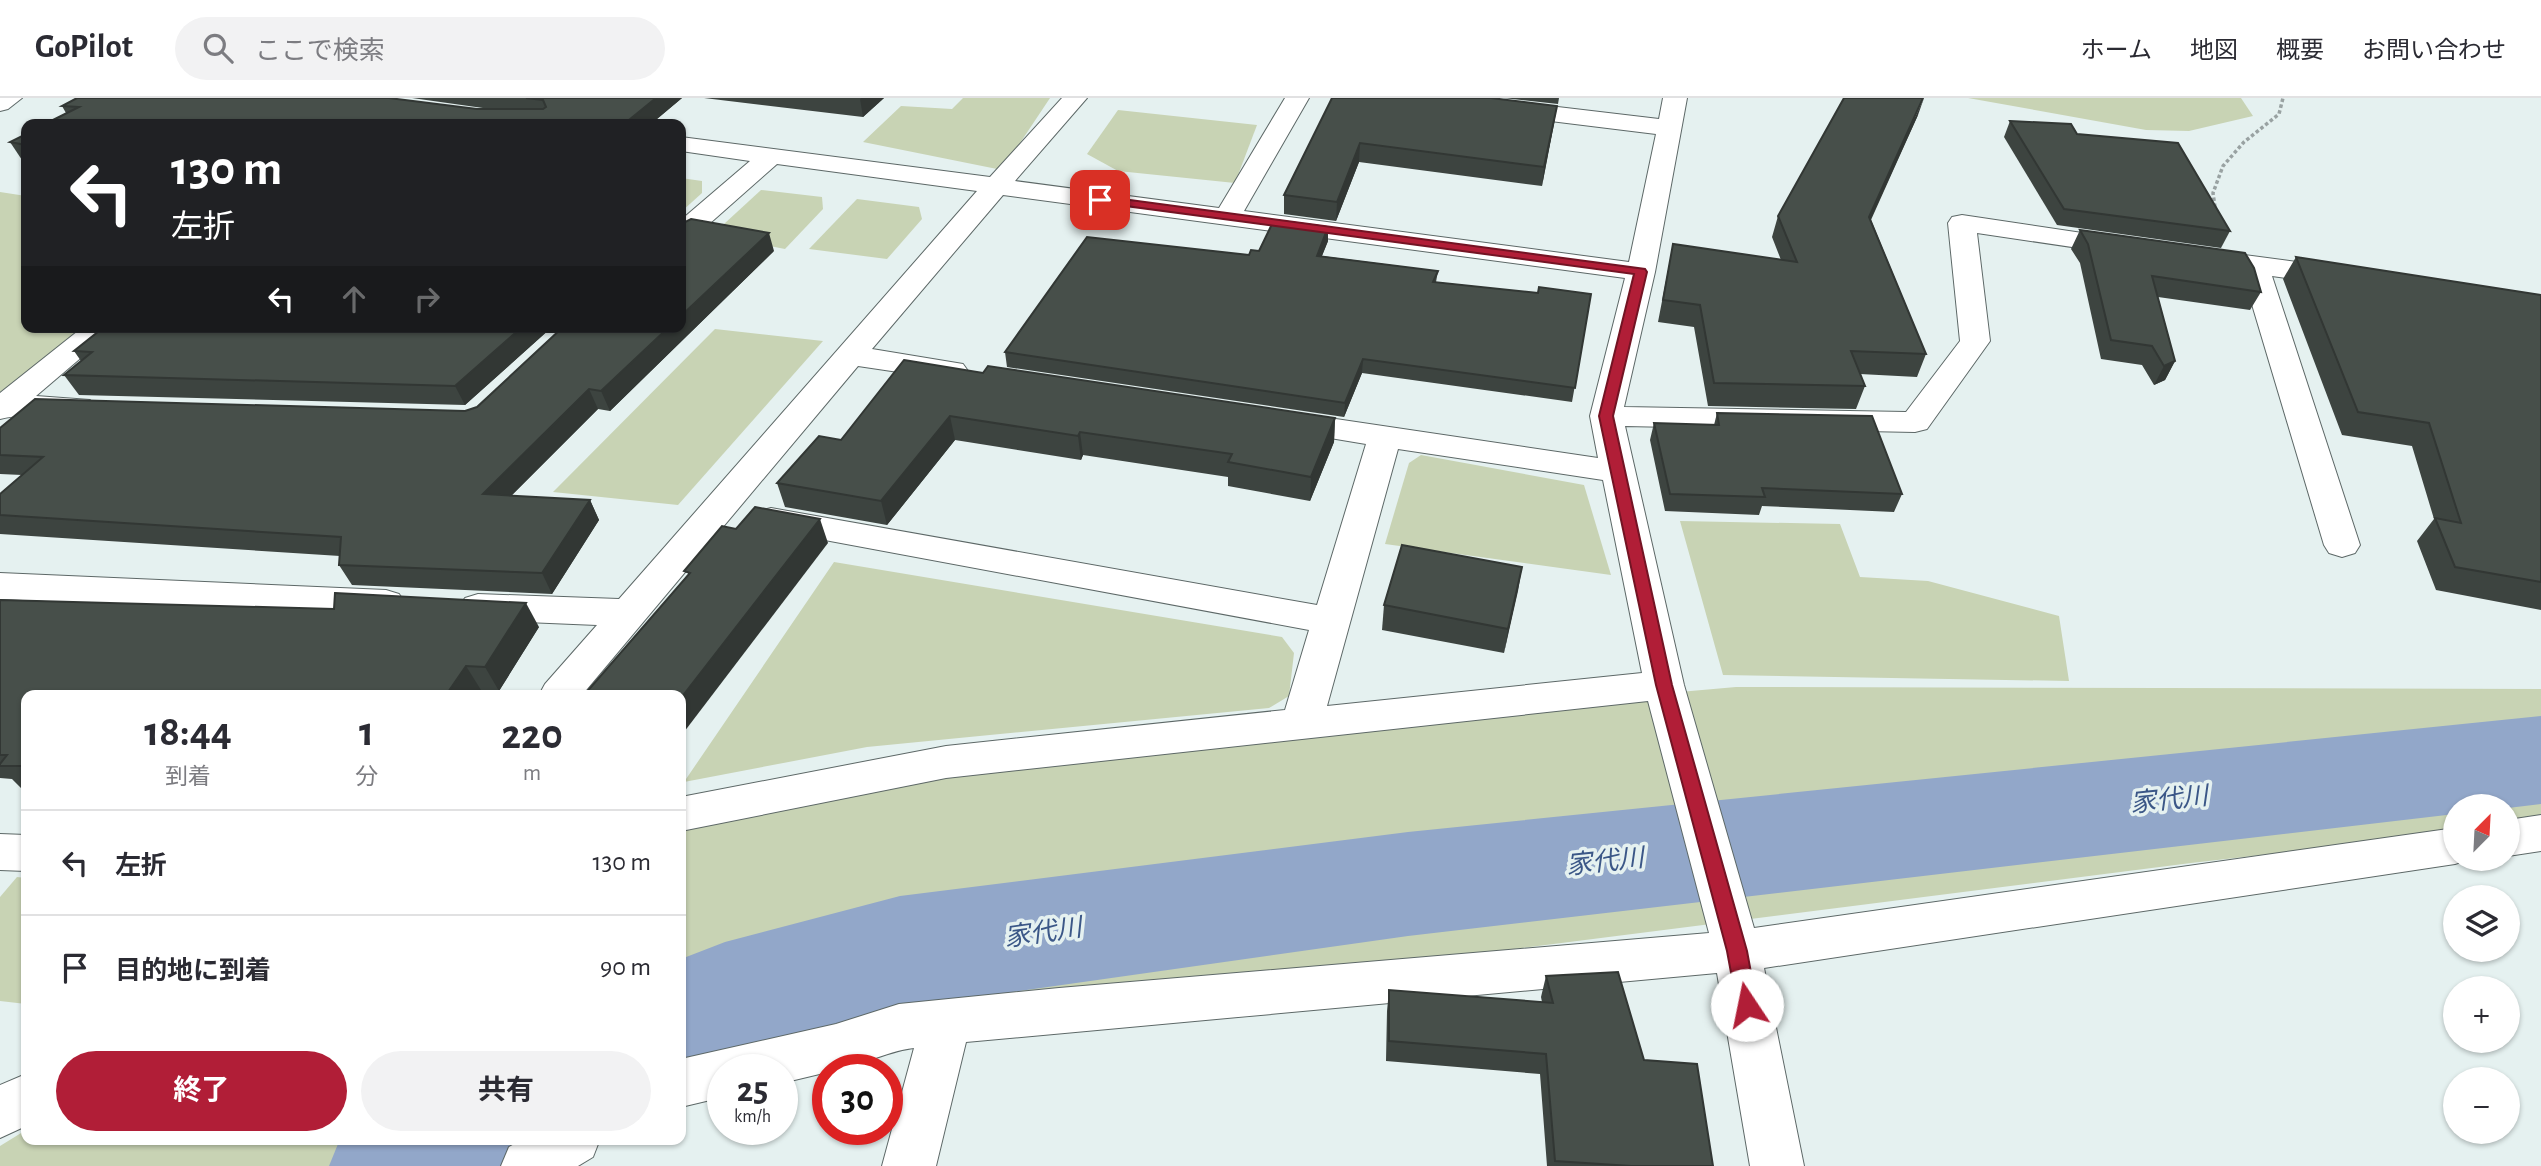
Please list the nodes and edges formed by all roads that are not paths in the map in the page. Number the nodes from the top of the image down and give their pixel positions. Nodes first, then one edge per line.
1 (10, 98) edge
2 (1075, 98) edge
3 (1297, 98) edge
4 (1422, 98) edge
5 (1675, 98) edge
6 (0, 104) edge
7 (1670, 128) junction
8 (686, 145) edge
9 (771, 156) junction
10 (997, 185) junction
11 (1228, 218) junction
12 (686, 230) edge
13 (2242, 263) junction
14 (1641, 272) junction
15 (2363, 280) edge
16 (95, 333) edge
17 (849, 355) junction
18 (986, 376) edge
19 (3, 407) edge
20 (102, 407) edge
21 (1247, 416) edge
22 (1606, 416) junction
23 (1385, 436) junction
24 (1619, 472) junction
25 (718, 509) junction
26 (2342, 545) dead end
27 (0, 586) edge
28 (629, 613) junction
29 (1331, 621) junction
30 (1664, 685) junction
31 (563, 690) edge
32 (1301, 724) junction
33 (686, 813) edge
34 (2541, 833) edge
35 (2520, 836) edge
36 (2443, 848) edge
37 (0, 852) edge
38 (21, 853) edge
39 (1737, 951) junction
40 (946, 1022) junction
41 (798, 1056) edge
42 (707, 1077) edge
43 (686, 1082) edge
44 (21, 1101) edge
45 (0, 1113) edge
46 (565, 1145) edge
47 (528, 1166) edge
48 (909, 1166) edge
49 (1777, 1166) edge

1 - 6 street
2 - 10 street
3 - 11 street
4 - 7 street
5 - 7 street
7 - 14 street
8 - 9 street
9 - 10 street
9 - 12 street
10 - 11 street
10 - 17 street
11 - 14 street
13 - 15 street
13 - 22 street
13 - 26 street
14 - 22 street
16 - 19 street
17 - 18 street
17 - 25 street
19 - 20 street
21 - 23 street
22 - 24 street
23 - 24 street
23 - 29 street
24 - 30 street
25 - 28 street
25 - 29 street
27 - 28 street
28 - 31 street
29 - 32 street
30 - 32 street
30 - 39 street
32 - 33 street
34 - 35 street
36 - 39 street
37 - 38 street
39 - 40 street
39 - 49 street
40 - 41 street
40 - 48 street
42 - 43 street
44 - 45 street
46 - 47 street

